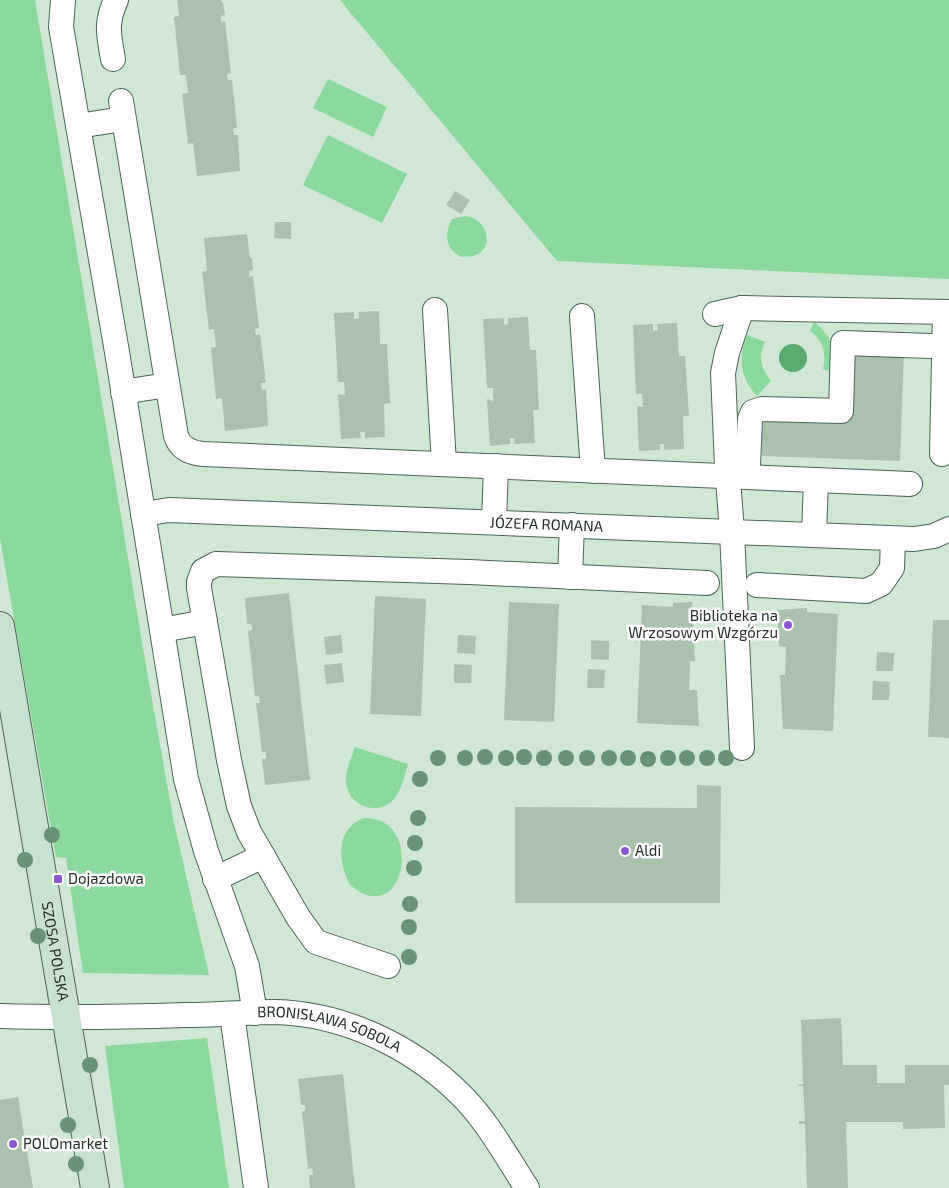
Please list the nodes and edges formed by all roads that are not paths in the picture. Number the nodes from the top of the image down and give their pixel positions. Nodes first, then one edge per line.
1 (62, 0) edge
2 (116, 0) edge
3 (114, 60) dead end
4 (78, 126) junction
5 (742, 308) junction
6 (435, 310) dead end
7 (715, 314) dead end
8 (582, 316) dead end
9 (941, 316) edge
10 (931, 346) dead end
11 (167, 385) junction
12 (123, 392) junction
13 (946, 405) edge
14 (942, 454) dead end
15 (444, 464) junction
16 (496, 466) junction
17 (738, 468) junction
18 (593, 471) junction
19 (816, 480) junction
20 (910, 484) dead end
21 (143, 514) junction
22 (494, 522) junction
23 (572, 525) junction
24 (949, 529) edge
25 (732, 532) junction
26 (814, 535) junction
27 (893, 539) junction
28 (570, 577) junction
29 (707, 583) dead end
30 (757, 585) dead end
31 (205, 622) junction
32 (0, 626) edge
33 (162, 630) junction
34 (742, 748) dead end
35 (263, 856) junction
36 (216, 880) junction
37 (388, 966) dead end
38 (256, 1013) junction
39 (232, 1014) junction
40 (0, 1016) edge
41 (66, 1016) junction
42 (95, 1188) edge
43 (256, 1188) edge
44 (528, 1188) edge

1 - 4 street
2 - 3 street
4 - 11 street
4 - 12 street
5 - 7 street
5 - 9 street
5 - 17 street
6 - 15 street
8 - 18 street
9 - 13 street
10 - 17 street
11 - 12 street
11 - 15 street
12 - 21 street
13 - 14 street
15 - 16 street
16 - 18 street
16 - 22 street
17 - 18 street
17 - 19 street
17 - 25 street
19 - 20 street
19 - 26 street
21 - 22 street, JÓZEFA ROMANA
21 - 33 street
22 - 23 street, JÓZEFA ROMANA
23 - 25 street, JÓZEFA ROMANA
23 - 28 street
24 - 27 street, JÓZEFA ROMANA
25 - 26 street, JÓZEFA ROMANA
25 - 34 street
26 - 27 street, JÓZEFA ROMANA
27 - 30 street
28 - 29 street
28 - 31 street
31 - 33 street
31 - 35 street
32 - 41 street, SZOSA POLSKA
33 - 36 street
35 - 36 street
35 - 37 street
36 - 38 street
38 - 39 street, BRONISŁAWA SOBOLA
38 - 44 street, BRONISŁAWA SOBOLA
39 - 41 street, BRONISŁAWA SOBOLA
39 - 43 street
40 - 41 street
41 - 42 street, SZOSA POLSKA

